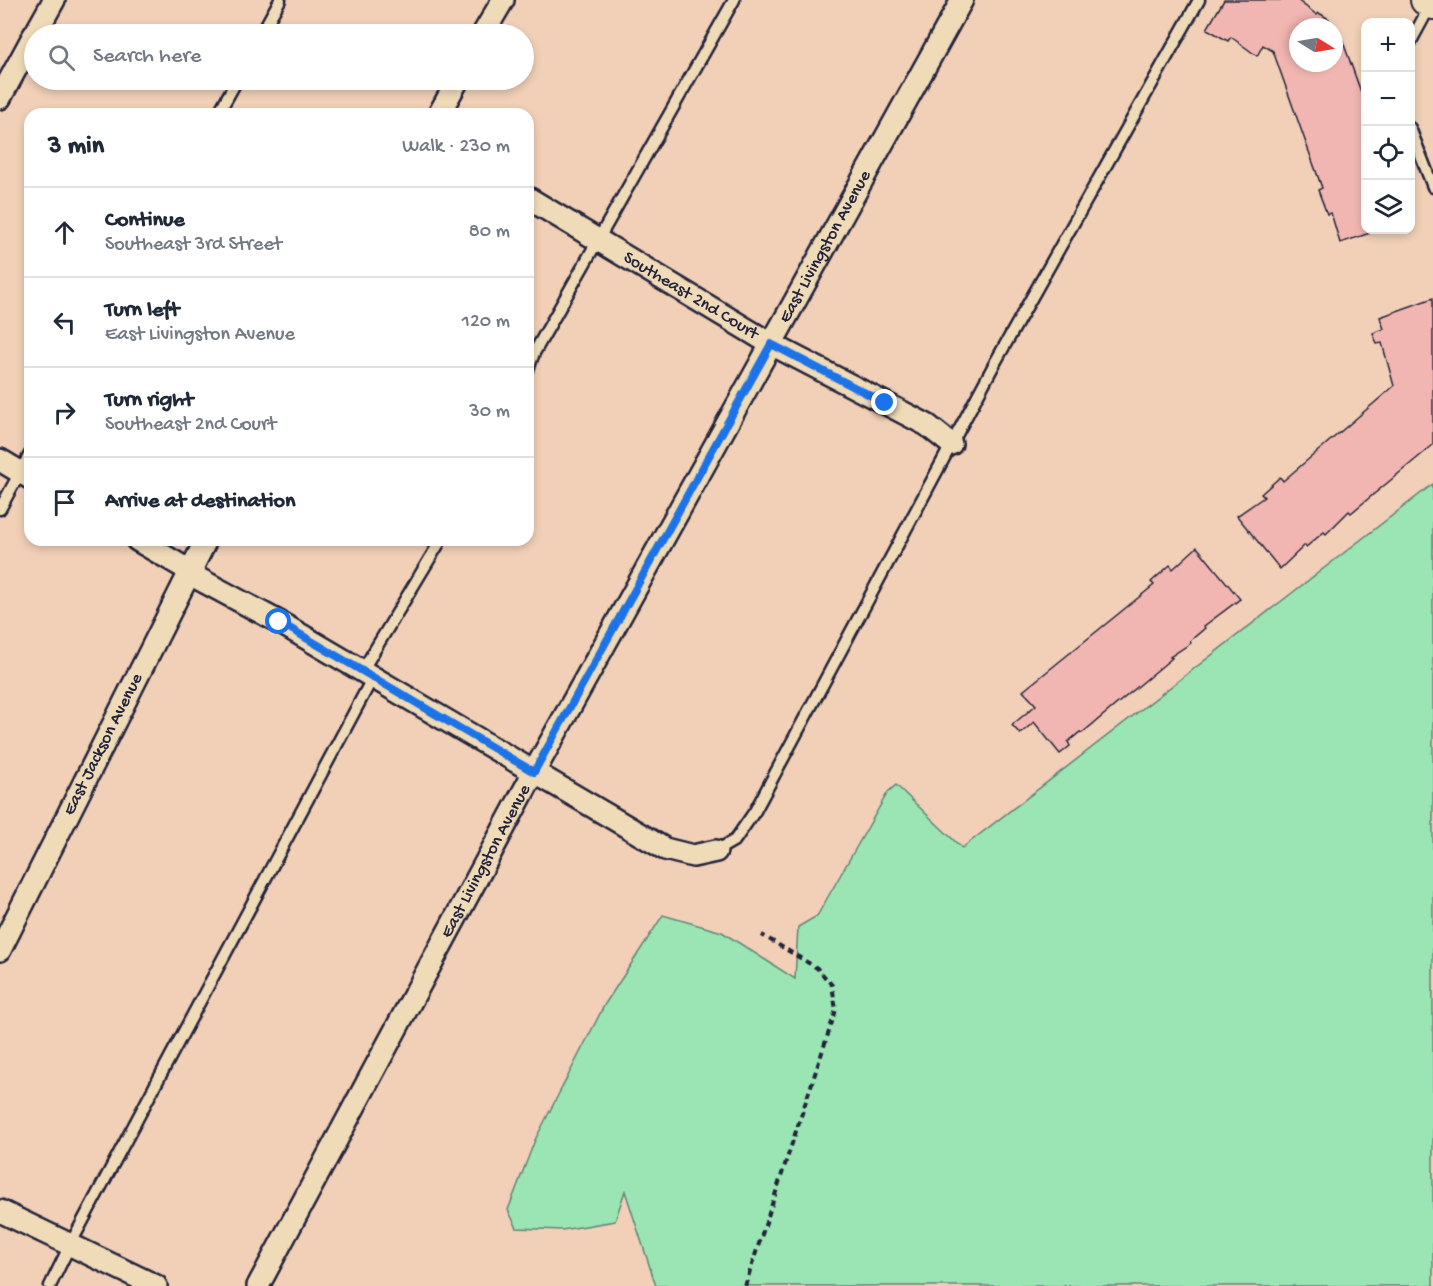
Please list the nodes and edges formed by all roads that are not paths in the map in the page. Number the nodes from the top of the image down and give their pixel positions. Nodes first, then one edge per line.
1 (54, 0) edge
2 (280, 0) edge
3 (502, 0) edge
4 (734, 0) edge
5 (962, 0) edge
6 (1199, 0) edge
7 (1430, 2) edge
8 (41, 24) edge
9 (267, 24) edge
10 (489, 24) edge
11 (1415, 33) edge
12 (24, 55) edge
13 (231, 90) edge
14 (452, 90) edge
15 (0, 98) edge
16 (221, 108) edge
17 (442, 108) edge
18 (1415, 141) edge
19 (1433, 187) edge
20 (534, 202) edge
21 (598, 240) junction
22 (771, 344) junction
23 (534, 353) edge
24 (951, 444) junction
25 (0, 460) edge
26 (24, 467) edge
27 (24, 472) edge
28 (0, 508) edge
29 (147, 546) edge
30 (203, 546) edge
31 (438, 546) edge
32 (190, 571) junction
33 (367, 674) junction
34 (534, 772) junction
35 (716, 851) joint
36 (0, 950) edge
37 (0, 1212) edge
38 (70, 1245) junction
39 (50, 1286) edge
40 (156, 1286) edge
41 (258, 1286) edge

1 - 8 street
2 - 9 lane
3 - 10 street
4 - 21 lane
5 - 22 street, East Livingston Avenue
6 - 24 lane
7 - 11 lane
12 - 15 street
13 - 16 lane
14 - 17 street
18 - 19 lane
20 - 21 street, Southeast 2nd Court
21 - 22 street, Southeast 2nd Court
21 - 23 lane
22 - 24 street, Southeast 2nd Court
22 - 34 street, East Livingston Avenue
24 - 35 lane
25 - 26 street
27 - 28 lane
29 - 32 street
30 - 32 street, East Jackson Avenue
31 - 33 lane
32 - 33 street
32 - 36 street, East Jackson Avenue
33 - 34 street
33 - 38 lane
34 - 35 street
34 - 41 street, East Livingston Avenue
37 - 38 street
38 - 39 lane
38 - 40 street

